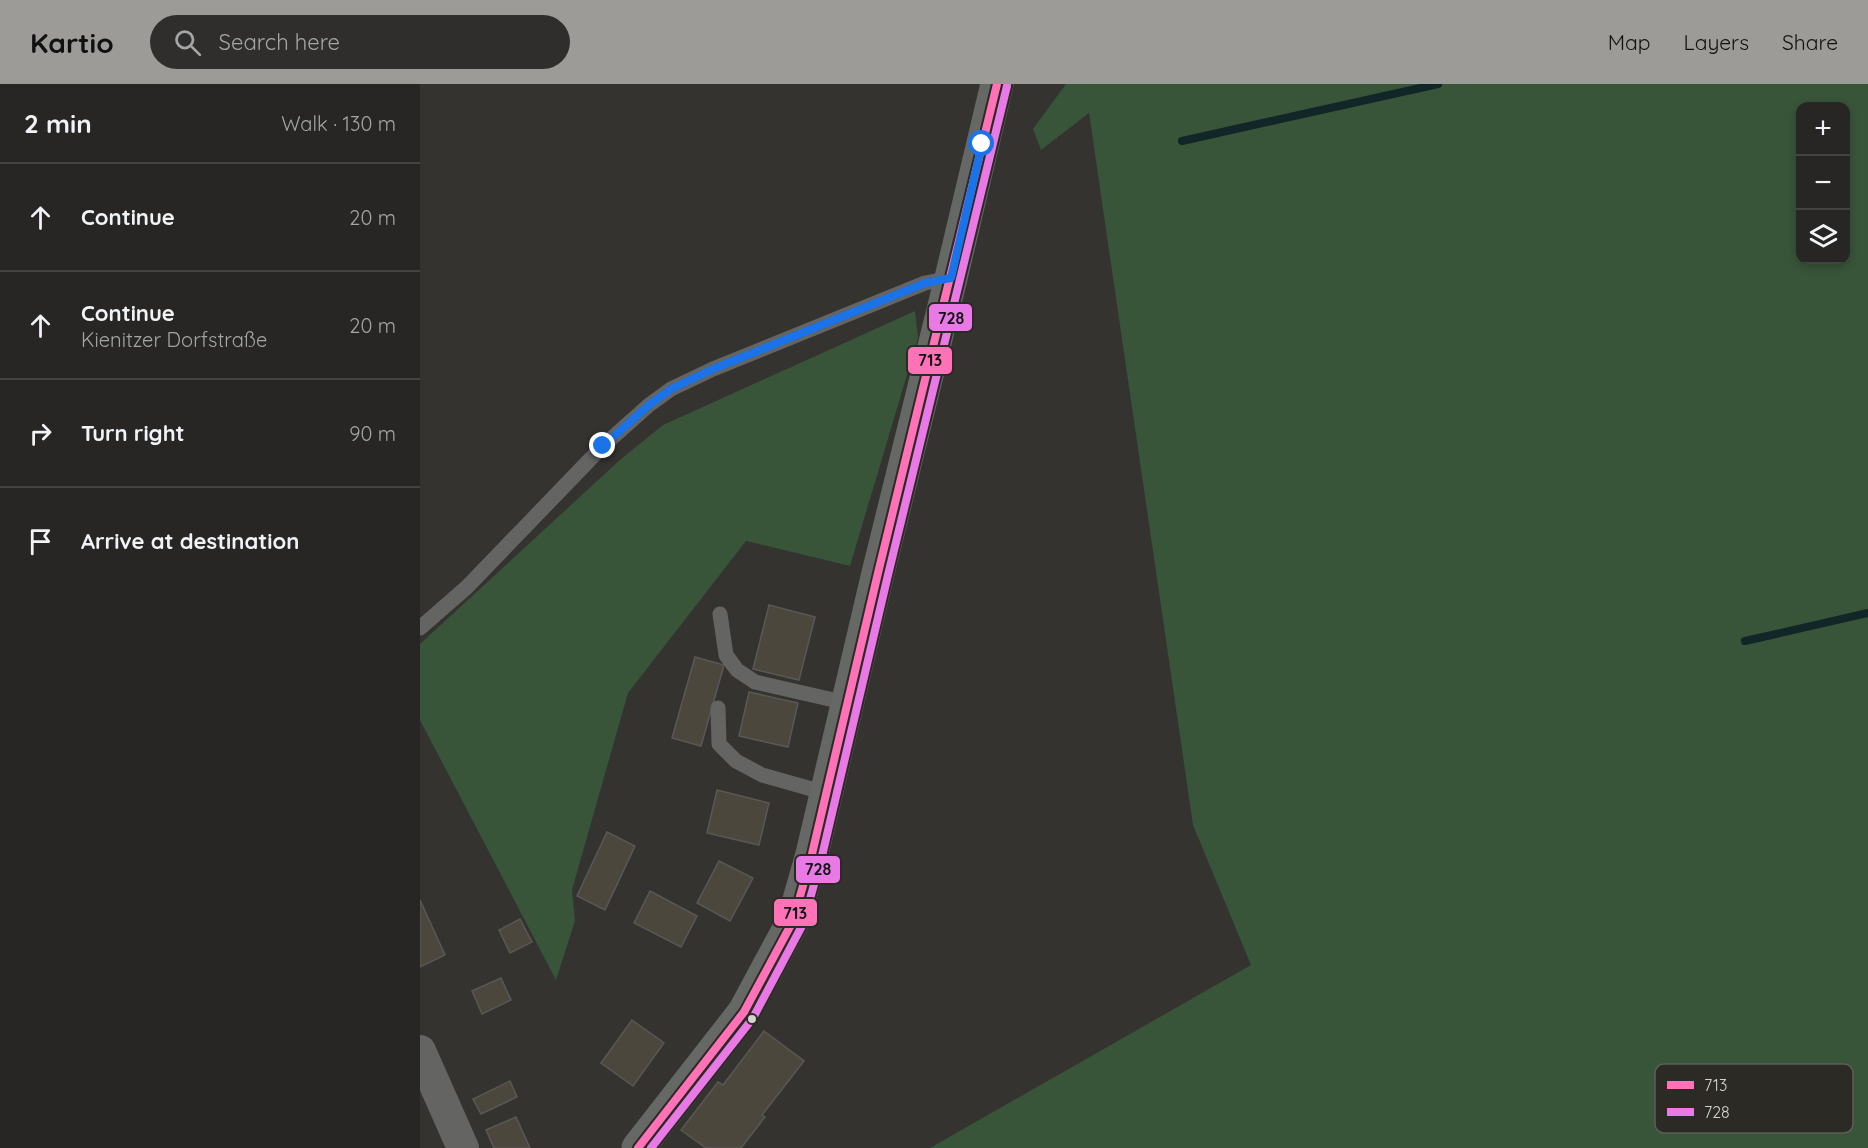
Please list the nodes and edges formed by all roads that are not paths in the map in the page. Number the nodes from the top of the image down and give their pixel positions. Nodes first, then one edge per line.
1 (997, 84) edge
2 (951, 278) junction
3 (720, 614) dead end
4 (420, 628) edge
5 (847, 703) junction
6 (718, 708) dead end
7 (826, 794) junction
8 (420, 1051) edge
9 (463, 1148) edge
10 (638, 1148) edge

1 - 2 street
2 - 4 lane
2 - 5 street
3 - 5 lane
5 - 7 street
6 - 7 lane
7 - 10 street
8 - 9 street

